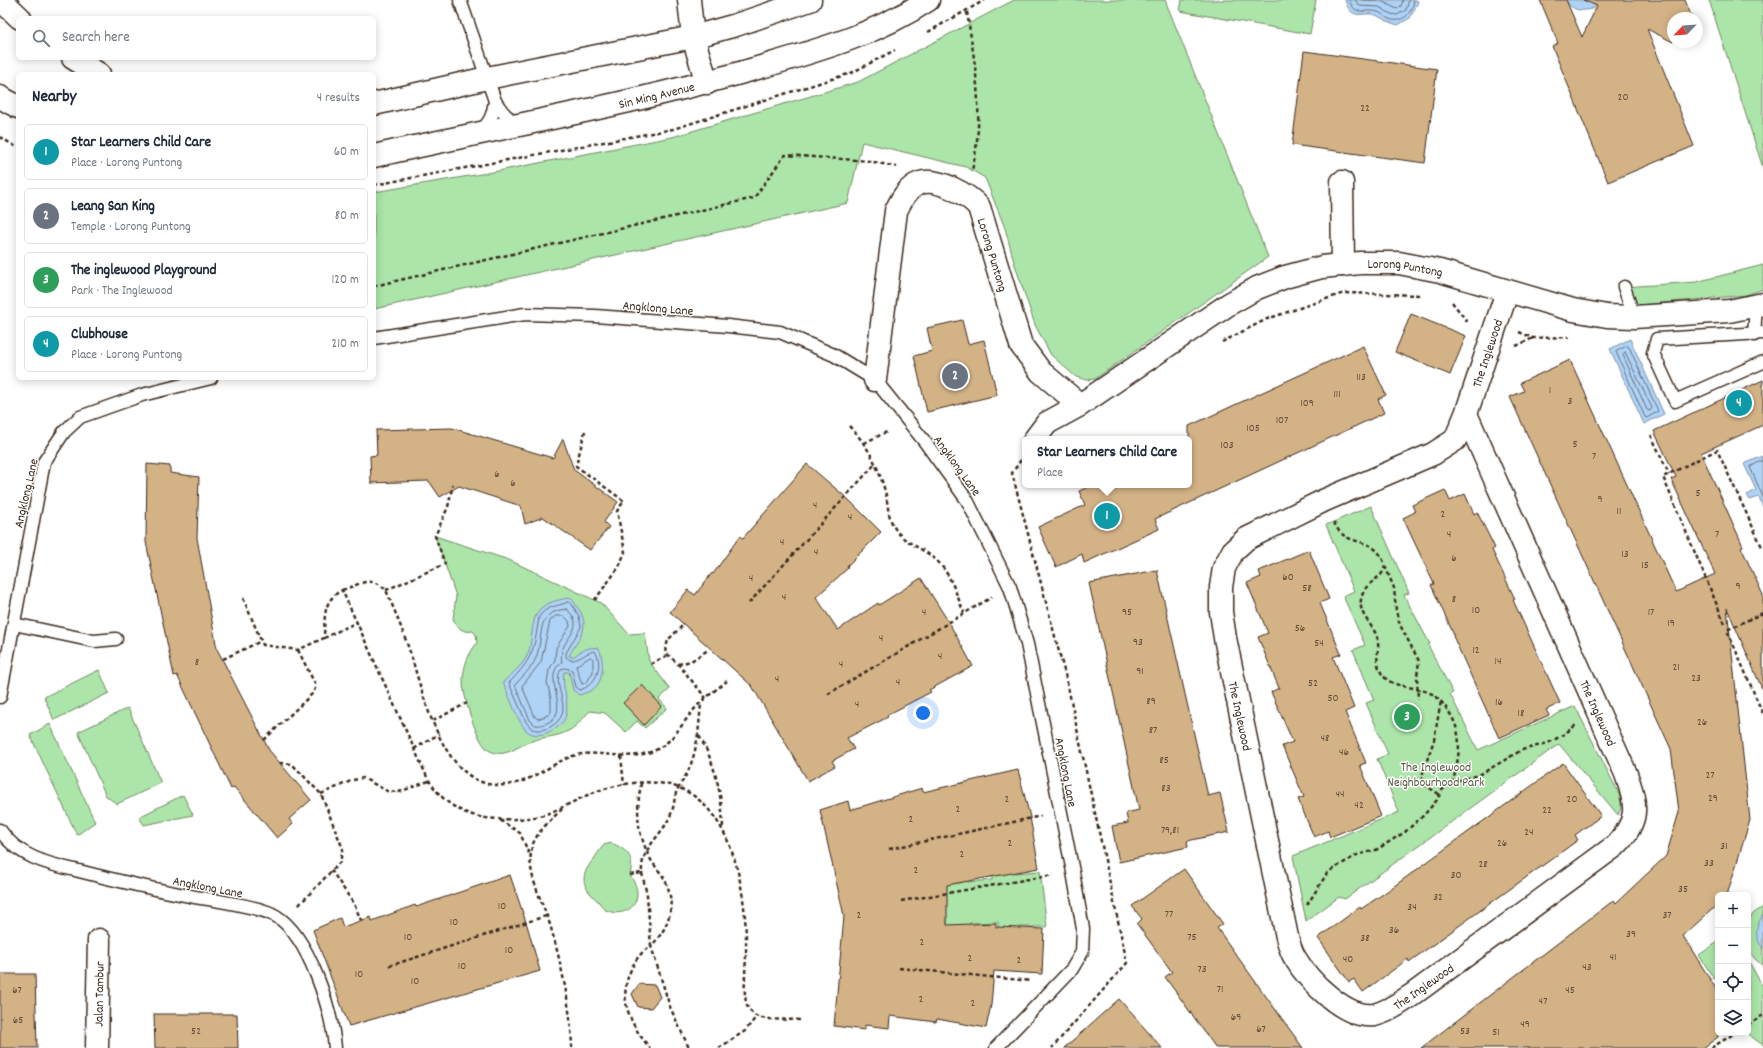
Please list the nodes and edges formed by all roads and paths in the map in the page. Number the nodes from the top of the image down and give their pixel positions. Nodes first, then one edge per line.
1 (1, 0) edge
2 (460, 0) edge
3 (689, 0) edge
4 (810, 0) edge
5 (928, 0) edge
6 (967, 12) dead end
7 (18, 16) edge
8 (693, 37) junction
9 (75, 60) edge
10 (96, 72) edge
11 (487, 78) junction
12 (706, 83) junction
13 (0, 96) edge
14 (495, 101) junction
15 (376, 104) edge
16 (16, 106) edge
17 (520, 124) junction
18 (478, 134) junction
19 (0, 137) edge
20 (16, 147) edge
21 (376, 156) edge
22 (904, 168) dead end
23 (970, 177) dead end
24 (1342, 182) dead end
25 (1343, 265) junction
26 (376, 286) edge
27 (1624, 287) dead end
28 (1507, 292) junction
29 (1423, 295) dead end
30 (1453, 299) dead end
31 (1459, 303) dead end
32 (1760, 305) edge
33 (1634, 317) junction
34 (1496, 324) junction
35 (1758, 334) edge
36 (1571, 336) dead end
37 (376, 338) edge
38 (1220, 343) dead end
39 (1763, 362) edge
40 (203, 380) edge
41 (874, 380) junction
42 (1080, 405) junction
43 (1466, 414) junction
44 (908, 422) junction
45 (849, 426) dead end
46 (585, 431) dead end
47 (1651, 435) dead end
48 (1037, 436) edge
49 (864, 443) junction
50 (1022, 458) edge
51 (876, 463) junction
52 (1668, 474) junction
53 (453, 484) dead end
54 (1325, 500) junction
55 (1763, 549) edge
56 (1385, 566) junction
57 (1010, 587) junction
58 (342, 590) junction
59 (386, 590) junction
60 (243, 598) dead end
61 (594, 601) dead end
62 (749, 603) dead end
63 (964, 613) junction
64 (1763, 613) edge
65 (357, 622) junction
66 (14, 624) junction
67 (1725, 624) dead end
68 (682, 626) dead end
69 (324, 638) junction
70 (116, 639) dead end
71 (261, 641) junction
72 (298, 650) junction
73 (708, 650) dead end
74 (668, 655) junction
75 (223, 659) dead end
76 (651, 664) dead end
77 (678, 664) junction
78 (727, 681) dead end
79 (1418, 690) junction
80 (828, 694) dead end
81 (0, 697) edge
82 (706, 698) junction
83 (1418, 699) dead end
84 (1441, 701) junction
85 (701, 702) junction
86 (467, 703) dead end
87 (1595, 707) junction
88 (1763, 714) edge
89 (433, 721) junction
90 (439, 734) junction
91 (699, 736) junction
92 (264, 740) dead end
93 (414, 749) junction
94 (621, 756) junction
95 (280, 763) dead end
96 (429, 781) junction
97 (1453, 782) junction
98 (641, 783) junction
99 (624, 785) junction
100 (678, 788) junction
101 (321, 794) junction
102 (1439, 794) junction
103 (562, 808) junction
104 (1061, 812) junction
105 (499, 819) junction
106 (722, 829) junction
107 (0, 830) edge
108 (889, 849) dead end
109 (646, 850) junction
110 (530, 856) junction
111 (331, 870) junction
112 (642, 872) junction
113 (1073, 872) junction
114 (630, 875) dead end
115 (901, 901) dead end
116 (546, 916) junction
117 (361, 920) dead end
118 (283, 922) junction
119 (1284, 926) junction
120 (99, 940) dead end
121 (651, 946) junction
122 (389, 966) dead end
123 (898, 968) dead end
124 (1059, 983) junction
125 (757, 1016) junction
126 (1763, 1016) edge
127 (801, 1020) dead end
128 (1751, 1023) edge
129 (1730, 1036) edge
130 (98, 1048) edge
131 (335, 1048) edge
132 (572, 1048) edge
133 (650, 1048) edge
134 (689, 1048) edge
135 (719, 1048) edge
136 (996, 1048) edge
137 (1052, 1048) edge
138 (1711, 1048) edge

1 - 7 street
2 - 11 lane
3 - 8 street
4 - 8 street
5 - 12 street, Sin Ming Avenue
6 - 23 path
8 - 11 street
8 - 12 street
9 - 10 street
11 - 14 lane
11 - 15 street
12 - 17 street, Sin Ming Avenue
13 - 16 street
14 - 17 lane
14 - 18 lane
17 - 18 street, Sin Ming Avenue
18 - 21 street, Sin Ming Avenue
19 - 20 path
22 - 26 path
24 - 25 street
25 - 28 street, Lorong Puntong
25 - 42 street, Lorong Puntong
27 - 33 lane
28 - 33 street, Lorong Puntong
28 - 34 street, The Inglewood
29 - 38 path
30 - 31 path
32 - 33 street, Lorong Puntong
32 - 35 lane
34 - 36 path
34 - 43 street, The Inglewood
35 - 39 lane
37 - 41 lane, Angklong Lane
40 - 66 lane, Angklong Lane
41 - 42 street, Lorong Puntong
41 - 44 lane, Angklong Lane
42 - 48 street, Lorong Puntong
43 - 54 street, The Inglewood
43 - 87 street, The Inglewood
44 - 49 path
44 - 57 lane, Angklong Lane
45 - 49 path
46 - 61 path
47 - 52 path
49 - 51 path
50 - 137 path
51 - 62 path
51 - 63 path
52 - 55 path
52 - 67 path
53 - 59 path
54 - 56 path
54 - 119 street, The Inglewood
56 - 79 path
56 - 79 path
57 - 63 path
57 - 104 lane, Angklong Lane
58 - 59 path
58 - 65 path
58 - 69 path
59 - 89 path
60 - 71 path
63 - 80 path
64 - 88 path
65 - 69 path
65 - 93 path
66 - 70 lane
66 - 81 lane, Angklong Lane
68 - 74 path
69 - 72 path
71 - 72 path
71 - 75 path
72 - 92 path
73 - 77 path
74 - 76 path
74 - 77 path
77 - 82 path
78 - 82 path
79 - 83 path
79 - 84 path
82 - 85 path
84 - 97 path
84 - 102 path
85 - 91 path
85 - 94 path
86 - 89 path
87 - 97 path
87 - 119 street, The Inglewood
89 - 90 path
90 - 93 path
90 - 94 path
91 - 100 path
91 - 106 path
93 - 96 path
94 - 99 path
95 - 101 path
96 - 101 path
96 - 105 path
97 - 102 path
98 - 99 path
98 - 100 path
98 - 109 path
99 - 103 path
100 - 106 path
100 - 109 path
101 - 111 path
102 - 119 path
103 - 105 path
103 - 110 path
104 - 108 path
104 - 113 lane, Angklong Lane
105 - 110 path
106 - 125 path
107 - 118 lane, Angklong Lane
109 - 112 path
109 - 121 path
110 - 116 path
111 - 117 path
111 - 118 path
112 - 114 path
112 - 121 path
113 - 115 path
113 - 124 lane, Angklong Lane
116 - 122 path
116 - 132 path
118 - 131 lane, Angklong Lane
120 - 130 street, Jalan Tambur
121 - 133 path
121 - 134 path
123 - 124 path
124 - 136 lane, Angklong Lane
125 - 127 path
125 - 135 path
126 - 128 path
129 - 138 path

